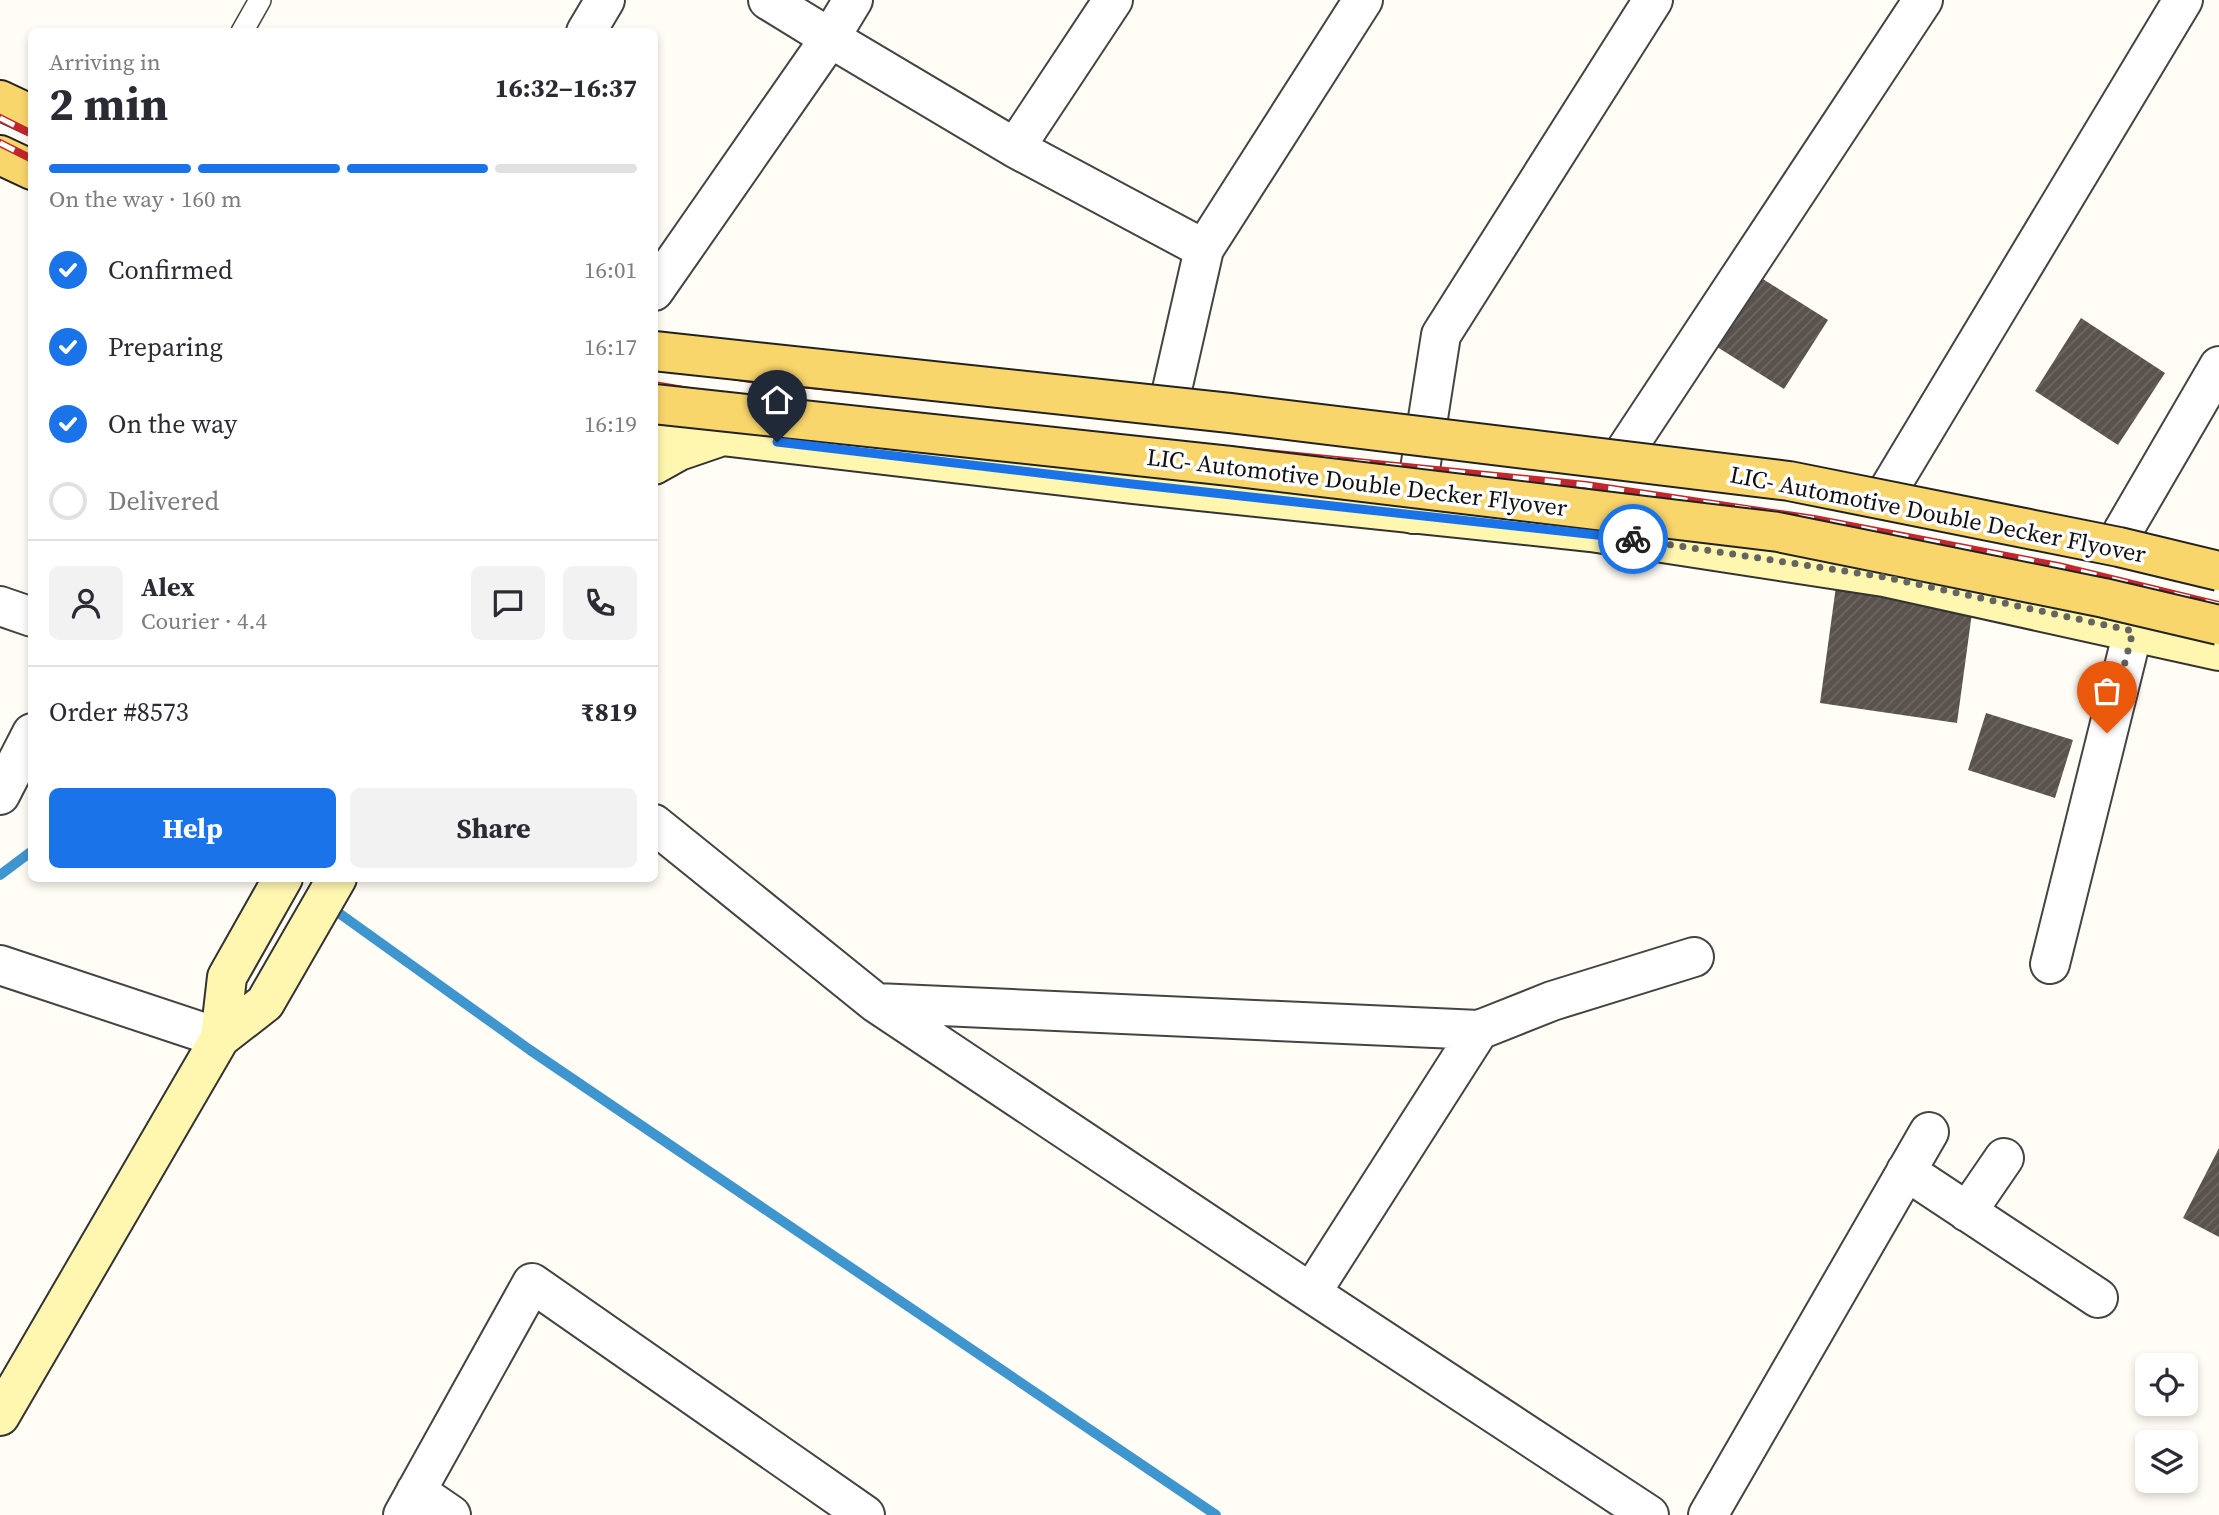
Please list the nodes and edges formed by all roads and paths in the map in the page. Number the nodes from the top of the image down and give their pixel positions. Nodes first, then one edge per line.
1 (260, 0) edge
2 (605, 0) edge
3 (768, 0) edge
4 (853, 0) edge
5 (1112, 0) edge
6 (1363, 0) edge
7 (1653, 0) edge
8 (1923, 0) edge
9 (2183, 0) edge
10 (245, 28) edge
11 (588, 28) edge
12 (830, 38) junction
13 (0, 82) edge
14 (28, 95) edge
15 (0, 100) edge
16 (28, 113) edge
17 (1015, 148) junction
18 (0, 155) edge
19 (28, 168) edge
20 (0, 173) edge
21 (28, 186) edge
22 (1203, 249) junction
23 (658, 285) edge
24 (658, 333) edge
25 (658, 351) edge
26 (2219, 366) edge
27 (1171, 394) junction
28 (658, 404) edge
29 (1426, 424) junction
30 (658, 428) edge
31 (723, 436) junction
32 (1627, 448) junction
33 (658, 463) edge
34 (1889, 489) junction
35 (1413, 514) junction
36 (2123, 531) junction
37 (2219, 553) edge
38 (2219, 571) edge
39 (0, 606) edge
40 (28, 616) edge
41 (2219, 625) edge
42 (2133, 631) junction
43 (2219, 651) edge
44 (28, 741) edge
45 (0, 795) edge
46 (658, 827) edge
47 (281, 882) edge
48 (335, 882) edge
49 (1694, 957) dead end
50 (2050, 964) dead end
51 (0, 965) edge
52 (876, 1003) junction
53 (1479, 1030) junction
54 (220, 1038) junction
55 (1929, 1132) dead end
56 (2004, 1157) dead end
57 (1906, 1171) junction
58 (1967, 1212) junction
59 (1311, 1293) junction
60 (2098, 1298) dead end
61 (0, 1416) edge
62 (409, 1503) edge
63 (451, 1515) edge
64 (865, 1515) edge
65 (1649, 1515) edge
66 (1707, 1515) edge

1 - 10 lane
2 - 11 street
3 - 12 street
4 - 12 street
5 - 17 street
6 - 22 street
7 - 29 street
8 - 32 street
9 - 34 street
12 - 17 street
12 - 23 street
13 - 14 main road
15 - 16 main road
17 - 22 street
18 - 19 main road
20 - 21 main road
22 - 27 street
24 - 27 main road
25 - 38 main road, LIC- Automotive Double Decker Flyover, bridge
26 - 36 street
27 - 29 main road
28 - 41 main road, LIC- Automotive Double Decker Flyover, bridge
29 - 32 main road
29 - 35 street
30 - 31 main road
31 - 33 main road
31 - 35 main road
32 - 34 main road
34 - 36 main road
35 - 42 main road
36 - 37 main road
39 - 40 street
42 - 43 main road
42 - 50 street
44 - 45 street
46 - 52 street
47 - 54 main road
48 - 54 main road
49 - 53 street
51 - 54 street
52 - 53 street
52 - 59 street
53 - 59 street
54 - 61 main road
55 - 57 street
56 - 58 street
57 - 58 street
57 - 66 street
58 - 60 street
59 - 65 street
62 - 63 street
62 - 64 street

